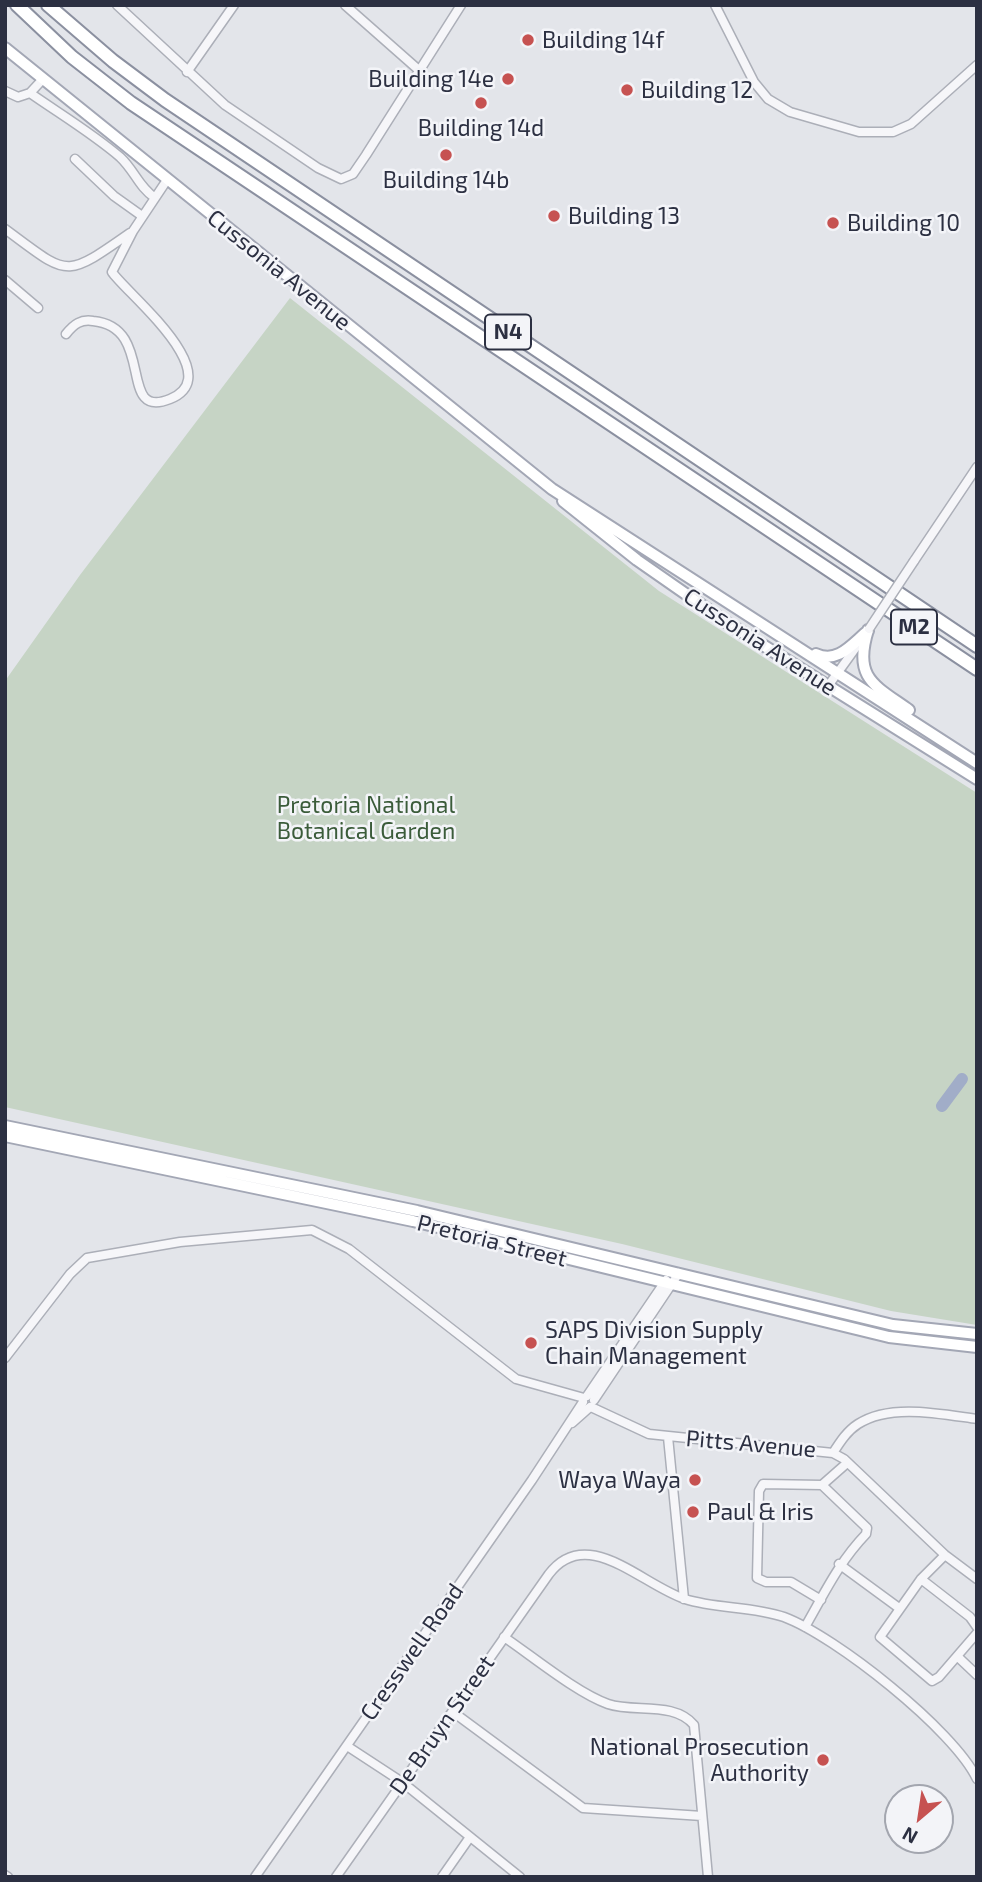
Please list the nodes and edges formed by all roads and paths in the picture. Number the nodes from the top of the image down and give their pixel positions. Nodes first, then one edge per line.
1 (17, 5) edge
2 (48, 5) edge
3 (117, 5) edge
4 (234, 5) edge
5 (345, 5) edge
6 (461, 5) edge
7 (715, 5) edge
8 (5, 48) edge
9 (977, 65) edge
10 (187, 72) junction
11 (421, 72) junction
12 (42, 80) junction
13 (5, 90) edge
14 (30, 93) junction
15 (75, 159) dead end
16 (167, 180) junction
17 (155, 198) junction
18 (142, 216) junction
19 (5, 229) edge
20 (133, 231) junction
21 (5, 280) edge
22 (38, 309) dead end
23 (66, 334) dead end
24 (977, 467) edge
25 (554, 491) junction
26 (852, 585) junction
27 (869, 630) junction
28 (789, 640) junction
29 (977, 646) edge
30 (977, 669) edge
31 (837, 671) junction
32 (977, 676) edge
33 (828, 686) junction
34 (931, 733) junction
35 (977, 763) edge
36 (977, 779) edge
37 (5, 1126) edge
38 (5, 1136) edge
39 (676, 1272) junction
40 (667, 1285) junction
41 (977, 1334) edge
42 (977, 1347) edge
43 (5, 1358) edge
44 (589, 1402) junction
45 (977, 1419) edge
46 (668, 1437) junction
47 (833, 1453) junction
48 (847, 1463) junction
49 (822, 1485) junction
50 (945, 1555) junction
51 (839, 1564) junction
52 (977, 1578) edge
53 (921, 1579) junction
54 (684, 1599) junction
55 (821, 1600) junction
56 (900, 1608) junction
57 (805, 1627) junction
58 (977, 1627) edge
59 (977, 1633) edge
60 (504, 1636) junction
61 (958, 1657) junction
62 (977, 1675) edge
63 (453, 1712) junction
64 (347, 1746) junction
65 (977, 1779) edge
66 (402, 1782) junction
67 (702, 1816) junction
68 (470, 1837) junction
69 (255, 1877) edge
70 (336, 1877) edge
71 (442, 1877) edge
72 (520, 1877) edge
73 (708, 1877) edge

1 - 26 highway, N4
2 - 29 highway, N4
3 - 10 street
4 - 10 street
5 - 11 street
6 - 11 street
7 - 9 street
8 - 12 main road, Cussonia Avenue
10 - 11 street
12 - 14 street
12 - 16 main road, Cussonia Avenue
13 - 14 street
14 - 17 street
15 - 18 street
16 - 17 street
16 - 25 main road, Cussonia Avenue
17 - 18 street
18 - 20 street
19 - 20 street
20 - 23 street
21 - 22 street
24 - 27 street, bridge
25 - 28 main road, Cussonia Avenue
25 - 33 main road, Cussonia Avenue
26 - 30 highway, M2
26 - 32 highway
27 - 28 main road
27 - 31 street
27 - 34 main road
28 - 31 main road, Cussonia Avenue
31 - 33 street
31 - 34 main road, Cussonia Avenue
33 - 36 main road, Cussonia Avenue
34 - 35 main road, Cussonia Avenue
37 - 39 main road, Pretoria Street
38 - 40 main road, Pretoria Street
39 - 40 street, Cresswell Road
39 - 41 main road, Pretoria Street
40 - 42 main road, Pretoria Street
40 - 44 street, Cresswell Road
43 - 44 street
44 - 46 street, Pitts Avenue
44 - 64 street, Cresswell Road
45 - 47 street
46 - 47 street, Pitts Avenue
46 - 54 street
47 - 48 street, Pitts Avenue
48 - 49 street
48 - 50 street, Pitts Avenue
49 - 51 street
49 - 55 street
50 - 52 street, Pitts Avenue
50 - 53 street
51 - 55 street
51 - 56 street
53 - 56 street
53 - 58 street
54 - 57 street
54 - 60 street, De Bruyn Street
55 - 57 street
56 - 61 street
57 - 65 street
59 - 61 street
60 - 63 street, De Bruyn Street
60 - 67 street
61 - 62 street
63 - 66 street, De Bruyn Street
63 - 67 street
64 - 66 street
64 - 69 street, Cresswell Road
66 - 68 street
66 - 70 street, De Bruyn Street
67 - 73 street
68 - 71 street
68 - 72 street

